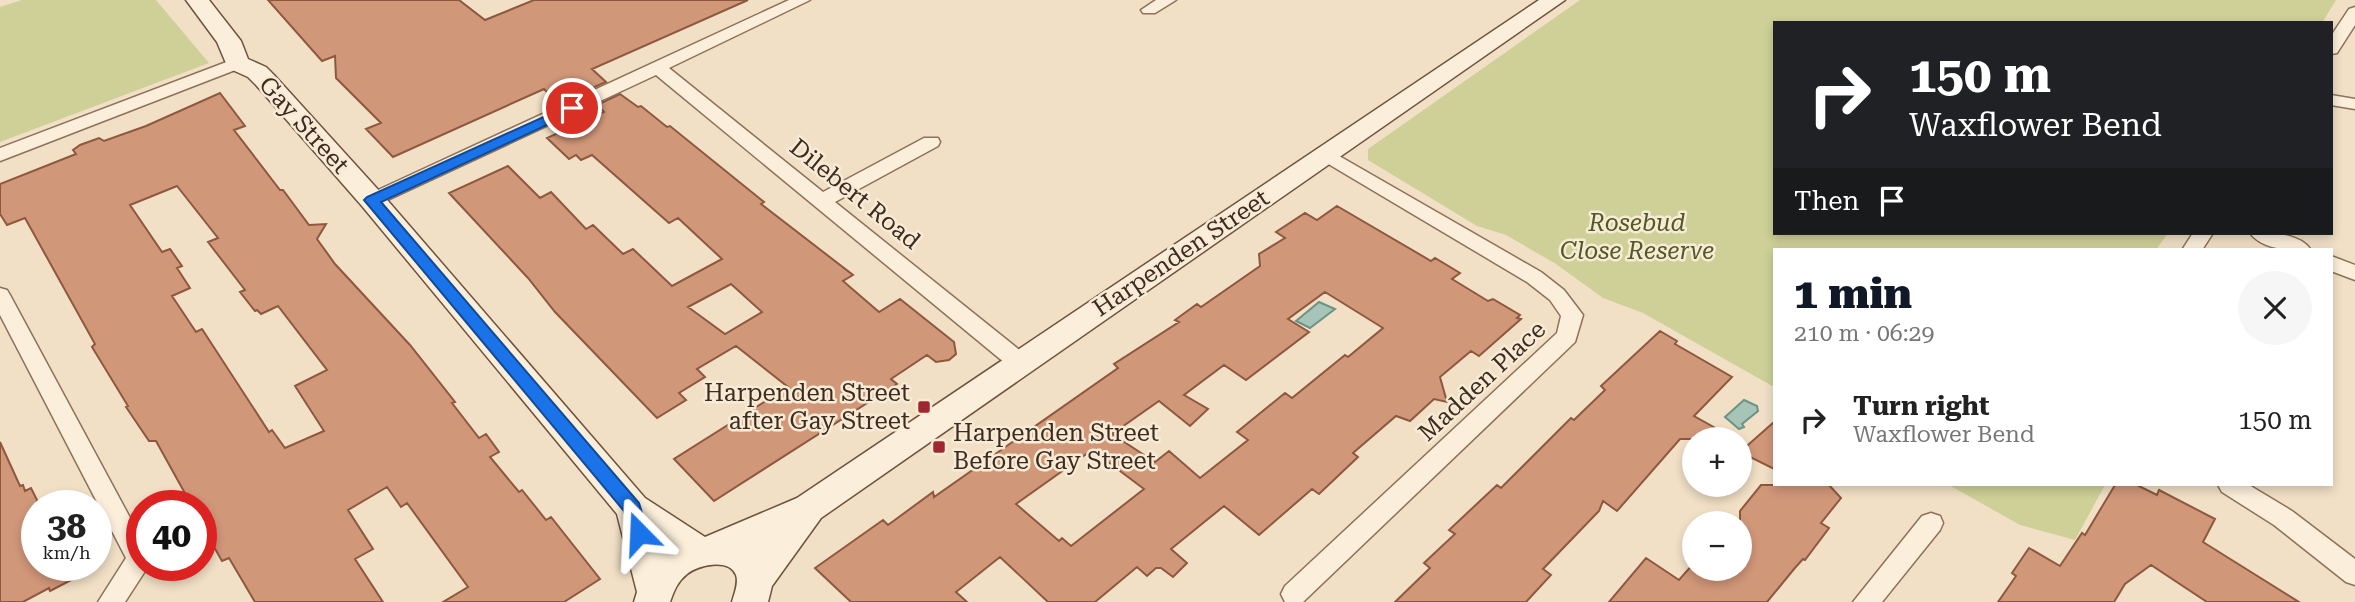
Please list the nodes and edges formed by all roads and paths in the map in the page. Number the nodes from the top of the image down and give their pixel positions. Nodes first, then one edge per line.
1 (197, 0) edge
2 (802, 0) edge
3 (1168, 0) edge
4 (1554, 0) edge
5 (1149, 10) dead end
6 (2355, 12) edge
7 (2333, 47) edge
8 (237, 63) junction
9 (657, 68) junction
10 (2333, 98) edge
11 (2355, 104) edge
12 (931, 142) dead end
13 (0, 155) edge
14 (1327, 155) junction
15 (372, 200) junction
16 (822, 201) junction
17 (2265, 235) edge
18 (2296, 248) edge
19 (2333, 264) edge
20 (2355, 273) edge
21 (0, 295) edge
22 (1019, 362) junction
23 (2232, 486) edge
24 (633, 508) junction
25 (809, 508) junction
26 (1931, 523) dead end
27 (706, 550) junction
28 (2355, 575) edge
29 (754, 594) edge
30 (1294, 594) dead end
31 (652, 599) edge
32 (111, 602) edge
33 (1866, 602) edge

1 - 8 street, Gay Street
2 - 9 street
3 - 5 street
4 - 14 street, Harpenden Street
6 - 7 street
8 - 13 street
8 - 15 street, Gay Street
9 - 15 street
9 - 16 street, Dilebert Road
10 - 11 street
12 - 16 street
14 - 22 street, Harpenden Street
14 - 30 street, Madden Place
15 - 24 street, Gay Street
16 - 22 street, Dilebert Road
17 - 18 street
19 - 20 street
21 - 32 street
22 - 25 street, Harpenden Street
23 - 28 street
24 - 27 street, Gay Street
24 - 31 street, Gay Street
25 - 27 street, Harpenden Street
25 - 29 street, Harpenden Street
26 - 33 street
27 - 29 street, Harpenden Street
27 - 31 street, Harpenden Street

